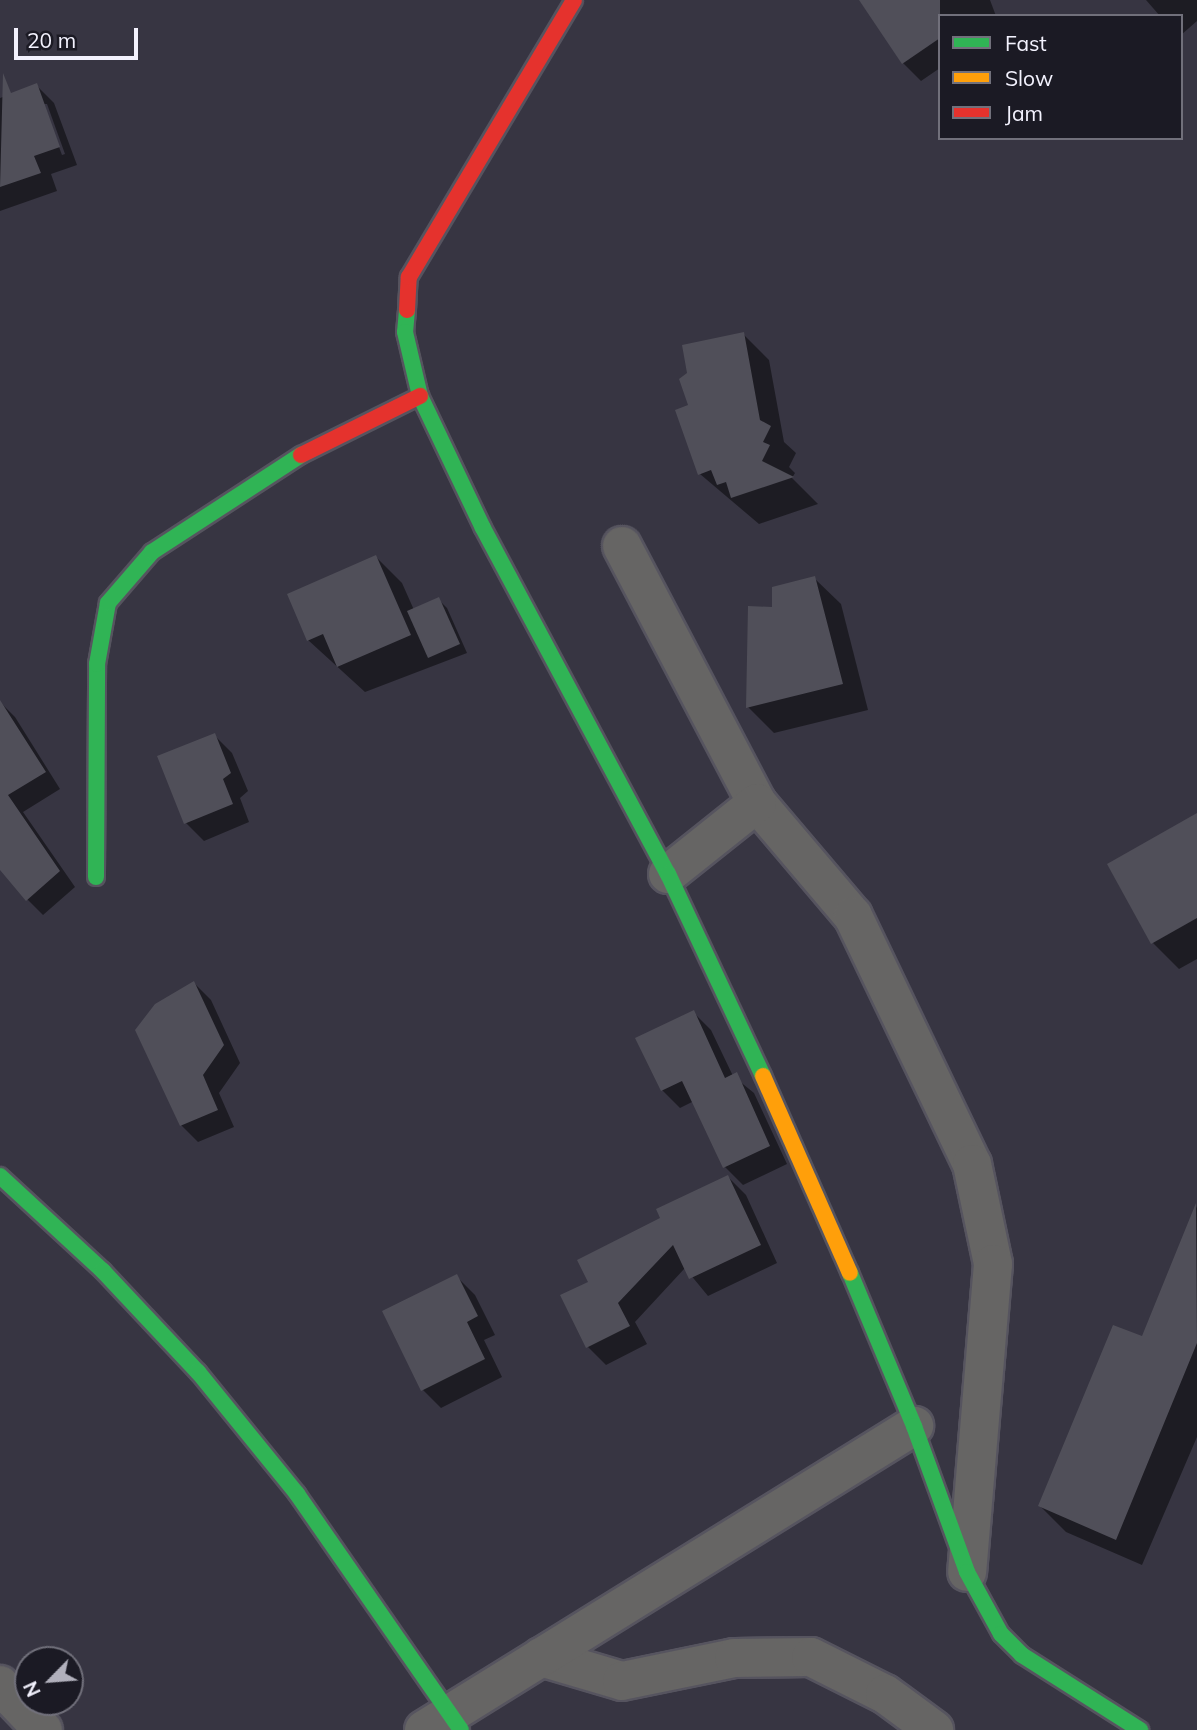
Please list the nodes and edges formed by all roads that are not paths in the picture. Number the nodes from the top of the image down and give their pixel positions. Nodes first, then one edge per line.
1 (574, 0) edge
2 (420, 396) junction
3 (622, 546) dead end
4 (757, 803) junction
5 (668, 874) junction
6 (96, 877) dead end
7 (0, 1176) edge
8 (914, 1426) junction
9 (967, 1572) junction
10 (541, 1657) junction
11 (0, 1685) edge
12 (445, 1724) edge
13 (1134, 1729) edge
14 (43, 1730) edge
15 (934, 1730) edge

1 - 2 street
2 - 5 street
2 - 6 street
3 - 4 street
4 - 5 street
4 - 9 street
5 - 8 street
7 - 12 street
8 - 9 street
8 - 10 street
9 - 13 street
10 - 12 street
10 - 15 street
11 - 14 street

